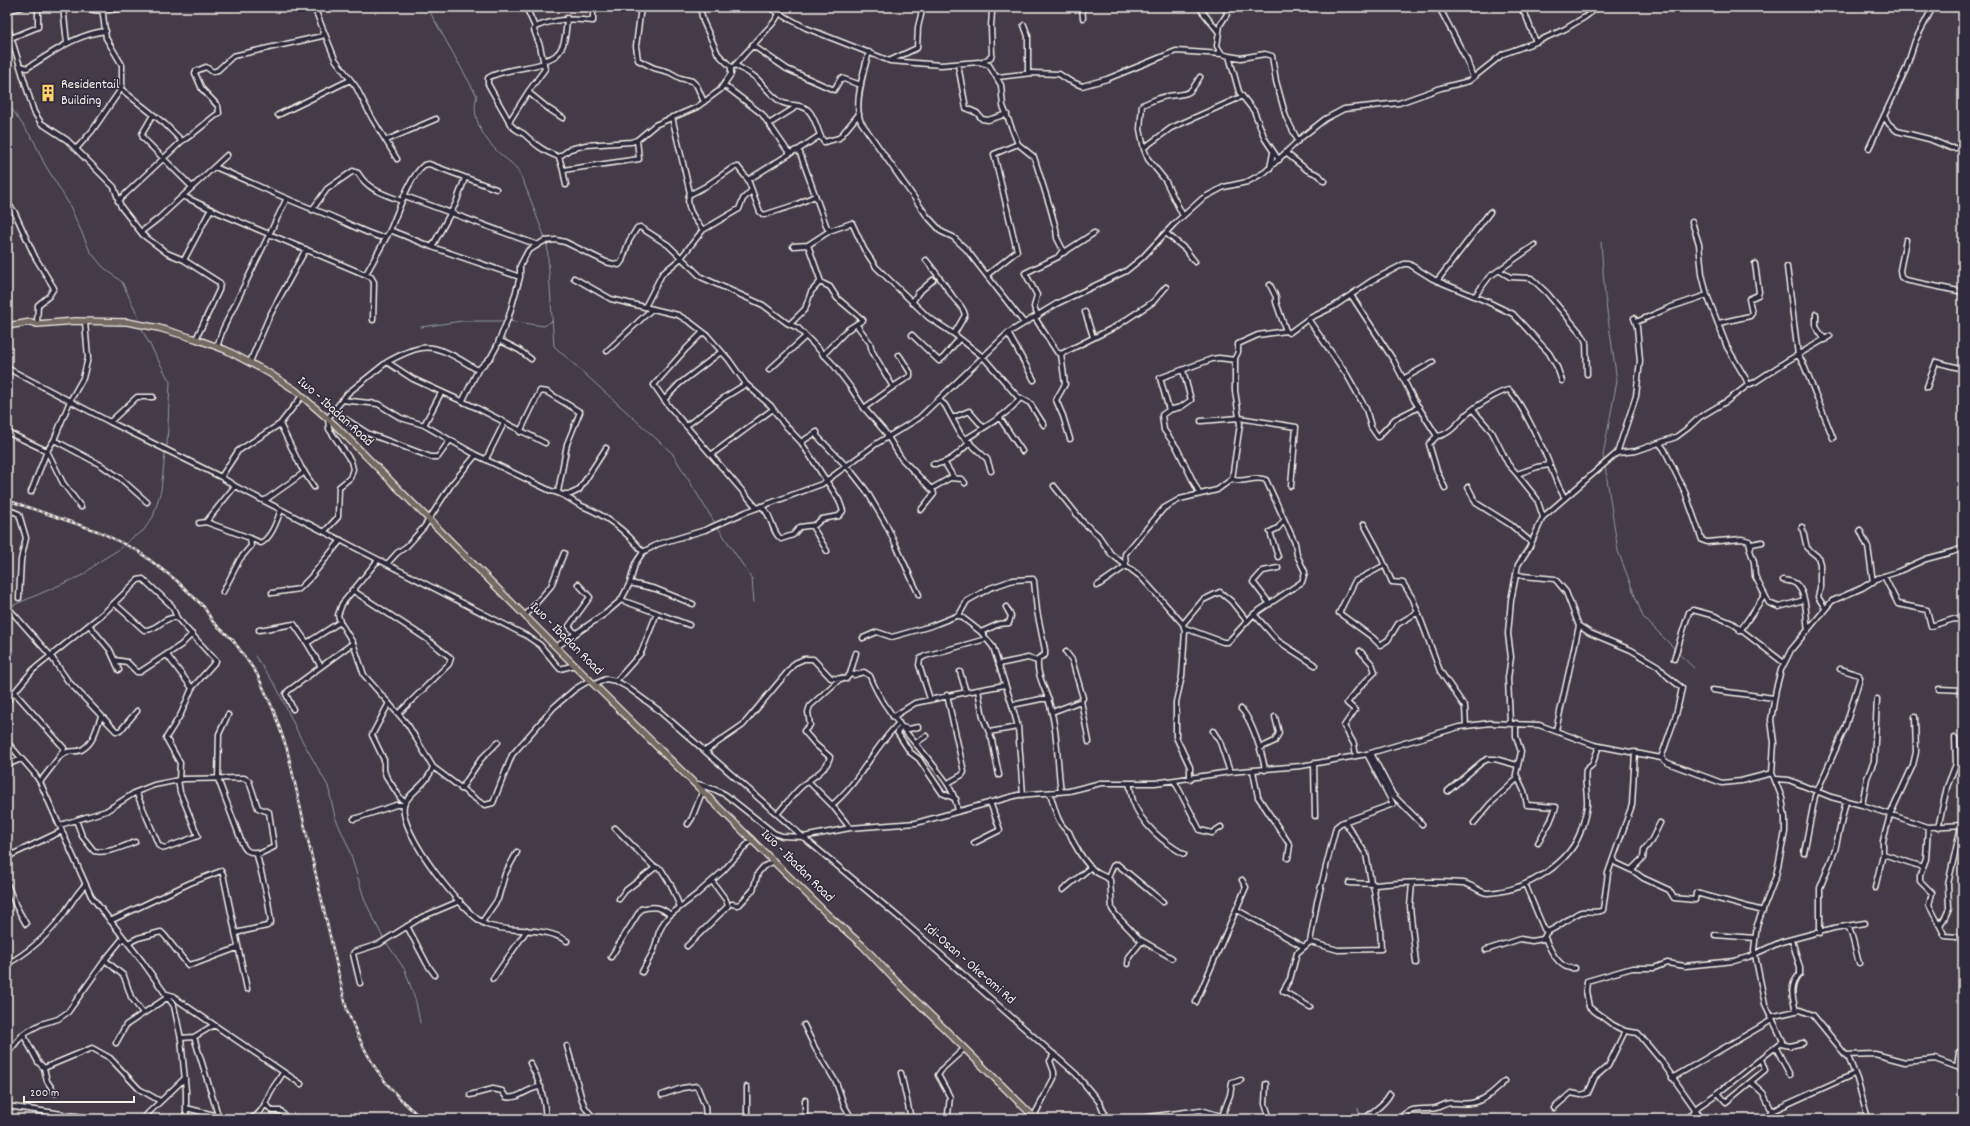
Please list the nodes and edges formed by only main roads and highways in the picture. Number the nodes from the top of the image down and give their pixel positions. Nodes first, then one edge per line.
1 (7, 326) edge
2 (1035, 1118) edge

1 - 2 main road, Iwo - Ibadan Road

